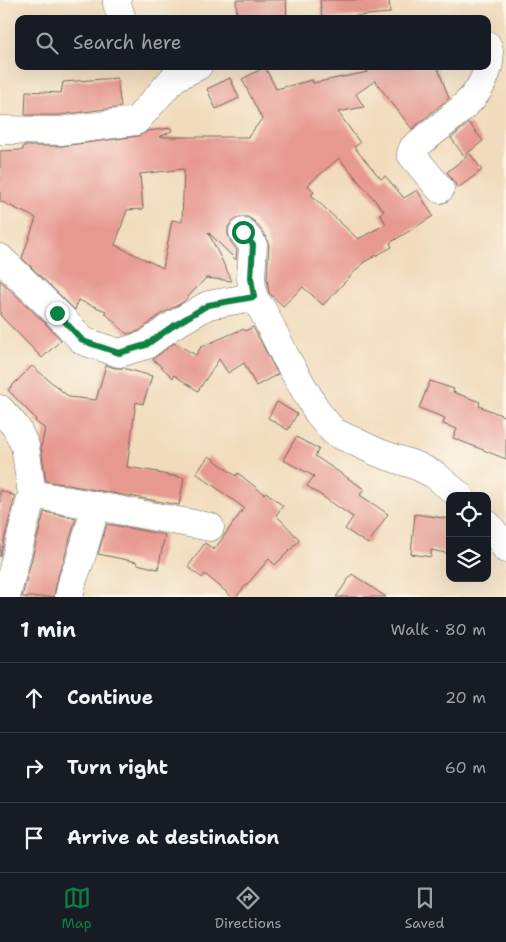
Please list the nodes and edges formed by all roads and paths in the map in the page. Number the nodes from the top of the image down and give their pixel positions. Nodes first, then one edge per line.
1 (117, 0) edge
2 (121, 15) edge
3 (488, 70) edge
4 (168, 72) edge
5 (0, 130) edge
6 (440, 189) dead end
7 (243, 232) dead end
8 (0, 258) edge
9 (254, 297) junction
10 (0, 409) edge
11 (455, 492) edge
12 (32, 494) junction
13 (96, 506) junction
14 (210, 527) dead end
15 (491, 529) edge
16 (506, 549) edge
17 (6, 597) edge
18 (69, 597) edge

1 - 2 street
3 - 6 street
4 - 5 street
7 - 9 street
8 - 9 street
9 - 11 street
10 - 12 street
12 - 13 street
12 - 17 street
13 - 14 street
13 - 18 street
15 - 16 street

